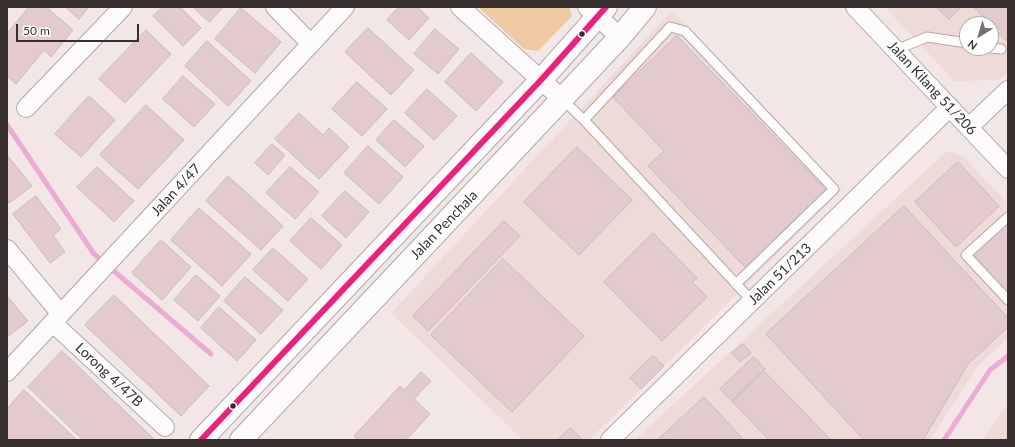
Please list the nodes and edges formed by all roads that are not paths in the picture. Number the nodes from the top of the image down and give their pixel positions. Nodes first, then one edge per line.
1 (123, 7) edge
2 (275, 7) edge
3 (345, 7) edge
4 (460, 7) edge
5 (645, 7) edge
6 (855, 7) edge
7 (597, 10) edge
8 (620, 37) junction
9 (959, 42) edge
10 (311, 44) junction
11 (896, 50) junction
12 (541, 80) junction
13 (1008, 90) edge
14 (562, 99) junction
15 (950, 107) junction
16 (26, 108) dead end
17 (584, 120) junction
18 (969, 127) junction
19 (1008, 169) edge
20 (1008, 216) edge
21 (7, 249) edge
22 (736, 284) junction
23 (1008, 300) edge
24 (752, 301) junction
25 (57, 318) junction
26 (304, 331) junction
27 (325, 351) junction
28 (7, 372) edge
29 (165, 427) dead end
30 (201, 440) edge
31 (241, 440) edge
32 (610, 440) edge

1 - 16 street
2 - 10 street
3 - 10 street, Jalan 4/47
4 - 12 street
5 - 8 main road, Jalan Penchala
6 - 11 street, Jalan Kilang 51/206
7 - 8 street
7 - 12 main road, Jalan Penchala
8 - 14 main road, Jalan Penchala
9 - 11 lane
10 - 25 street, Jalan 4/47
11 - 15 street, Jalan Kilang 51/206
12 - 14 street
12 - 26 main road, Jalan Penchala
13 - 18 street
14 - 17 lane
14 - 27 main road, Jalan Penchala
15 - 18 street, Jalan Kilang 51/206
15 - 24 street, Jalan 51/213
17 - 22 lane
17 - 22 lane
18 - 19 street, Jalan Kilang 51/206
20 - 23 lane
21 - 25 street, Lorong 4/47B
22 - 24 lane
24 - 32 street, Jalan 51/213
25 - 28 street, Jalan 4/47
25 - 29 street, Lorong 4/47B
26 - 27 main road
26 - 30 main road, Jalan Penchala
27 - 31 main road, Jalan Penchala

